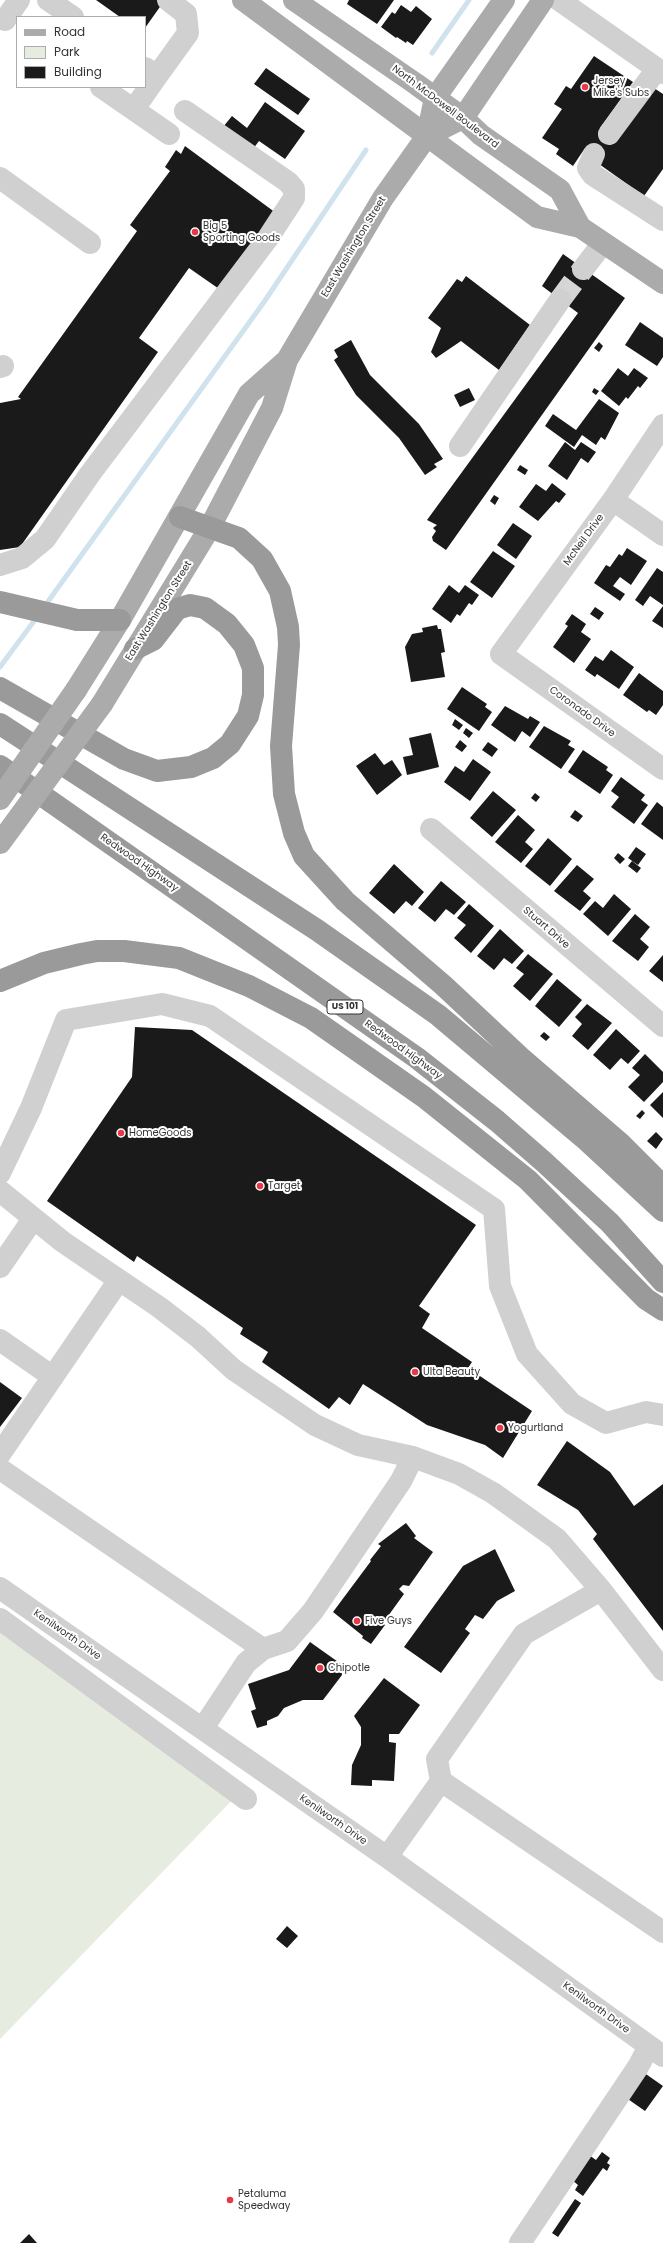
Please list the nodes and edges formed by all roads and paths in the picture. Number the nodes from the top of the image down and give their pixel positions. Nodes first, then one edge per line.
1 (19, 0) edge
2 (168, 0) edge
3 (243, 0) edge
4 (504, 0) edge
5 (543, 0) edge
6 (559, 0) edge
7 (297, 1) edge
8 (7, 22) edge
9 (660, 71) edge
10 (151, 72) edge
11 (146, 83) edge
12 (102, 88) edge
13 (144, 88) edge
14 (435, 98) junction
15 (134, 110) junction
16 (186, 111) dead end
17 (463, 118) junction
18 (169, 134) dead end
19 (609, 134) dead end
20 (427, 136) junction
21 (594, 154) dead end
22 (0, 178) edge
23 (660, 218) edge
24 (580, 227) junction
25 (90, 243) dead end
26 (603, 243) junction
27 (584, 269) tunnel mouth
28 (663, 283) edge
29 (560, 300) tunnel mouth
30 (286, 360) junction
31 (663, 425) edge
32 (460, 446) dead end
33 (613, 500) junction
34 (180, 517) junction
35 (209, 529) junction
36 (663, 535) edge
37 (0, 565) edge
38 (0, 602) edge
39 (120, 620) junction
40 (135, 649) junction
41 (501, 654) joint
42 (8, 693) edge
43 (0, 724) edge
44 (0, 766) edge
45 (663, 769) edge
46 (0, 799) edge
47 (431, 829) dead end
48 (0, 843) edge
49 (0, 981) edge
50 (663, 1026) edge
51 (0, 1173) edge
52 (663, 1186) edge
53 (0, 1191) edge
54 (663, 1211) edge
55 (33, 1219) junction
56 (0, 1267) edge
57 (119, 1280) junction
58 (663, 1282) edge
59 (663, 1310) edge
60 (0, 1340) edge
61 (53, 1377) junction
62 (663, 1415) edge
63 (0, 1454) edge
64 (412, 1457) junction
65 (0, 1469) edge
66 (0, 1588) edge
67 (601, 1590) junction
68 (0, 1619) edge
69 (263, 1649) junction
70 (663, 1670) edge
71 (203, 1728) junction
72 (441, 1781) junction
73 (246, 1799) dead end
74 (387, 1857) junction
75 (663, 1932) edge
76 (656, 2051) edge
77 (520, 2243) edge

1 - 8 street
2 - 10 street
3 - 20 main road
4 - 14 main road, East Washington Street
5 - 17 main road, East Washington Street
6 - 9 street
7 - 14 main road, North McDowell Boulevard
9 - 19 street
10 - 11 street
12 - 15 street
13 - 15 street
14 - 17 main road, North McDowell Boulevard
14 - 20 main road, East Washington Street
15 - 18 street
16 - 37 street
17 - 20 main road, East Washington Street
17 - 24 main road, North McDowell Boulevard
20 - 24 main road
20 - 30 main road, East Washington Street
21 - 23 street
22 - 25 street
24 - 26 main road
26 - 27 street
26 - 28 main road
29 - 32 street
30 - 34 main road, East Washington Street
30 - 35 main road, East Washington Street
31 - 33 street, McNeil Drive
33 - 36 street
33 - 41 street, McNeil Drive
34 - 35 highway
34 - 39 main road, East Washington Street
35 - 40 main road, East Washington Street
35 - 52 highway
38 - 39 highway
39 - 46 main road, East Washington Street, bridge
40 - 42 highway
40 - 48 main road, East Washington Street, bridge
41 - 45 street, Coronado Drive
43 - 54 highway
44 - 58 highway, Redwood Highway / US 101
47 - 50 street, Stuart Drive
49 - 59 highway
51 - 62 street
53 - 55 street
55 - 56 street
55 - 57 street
57 - 61 street
57 - 64 street
60 - 61 street
61 - 63 street
64 - 67 street
64 - 69 street
65 - 69 street
66 - 71 street, Kenilworth Drive
67 - 70 street
67 - 72 street
68 - 73 street
69 - 71 street
71 - 74 street, Kenilworth Drive
72 - 74 street
72 - 75 street
74 - 76 street, Kenilworth Drive
76 - 77 street

